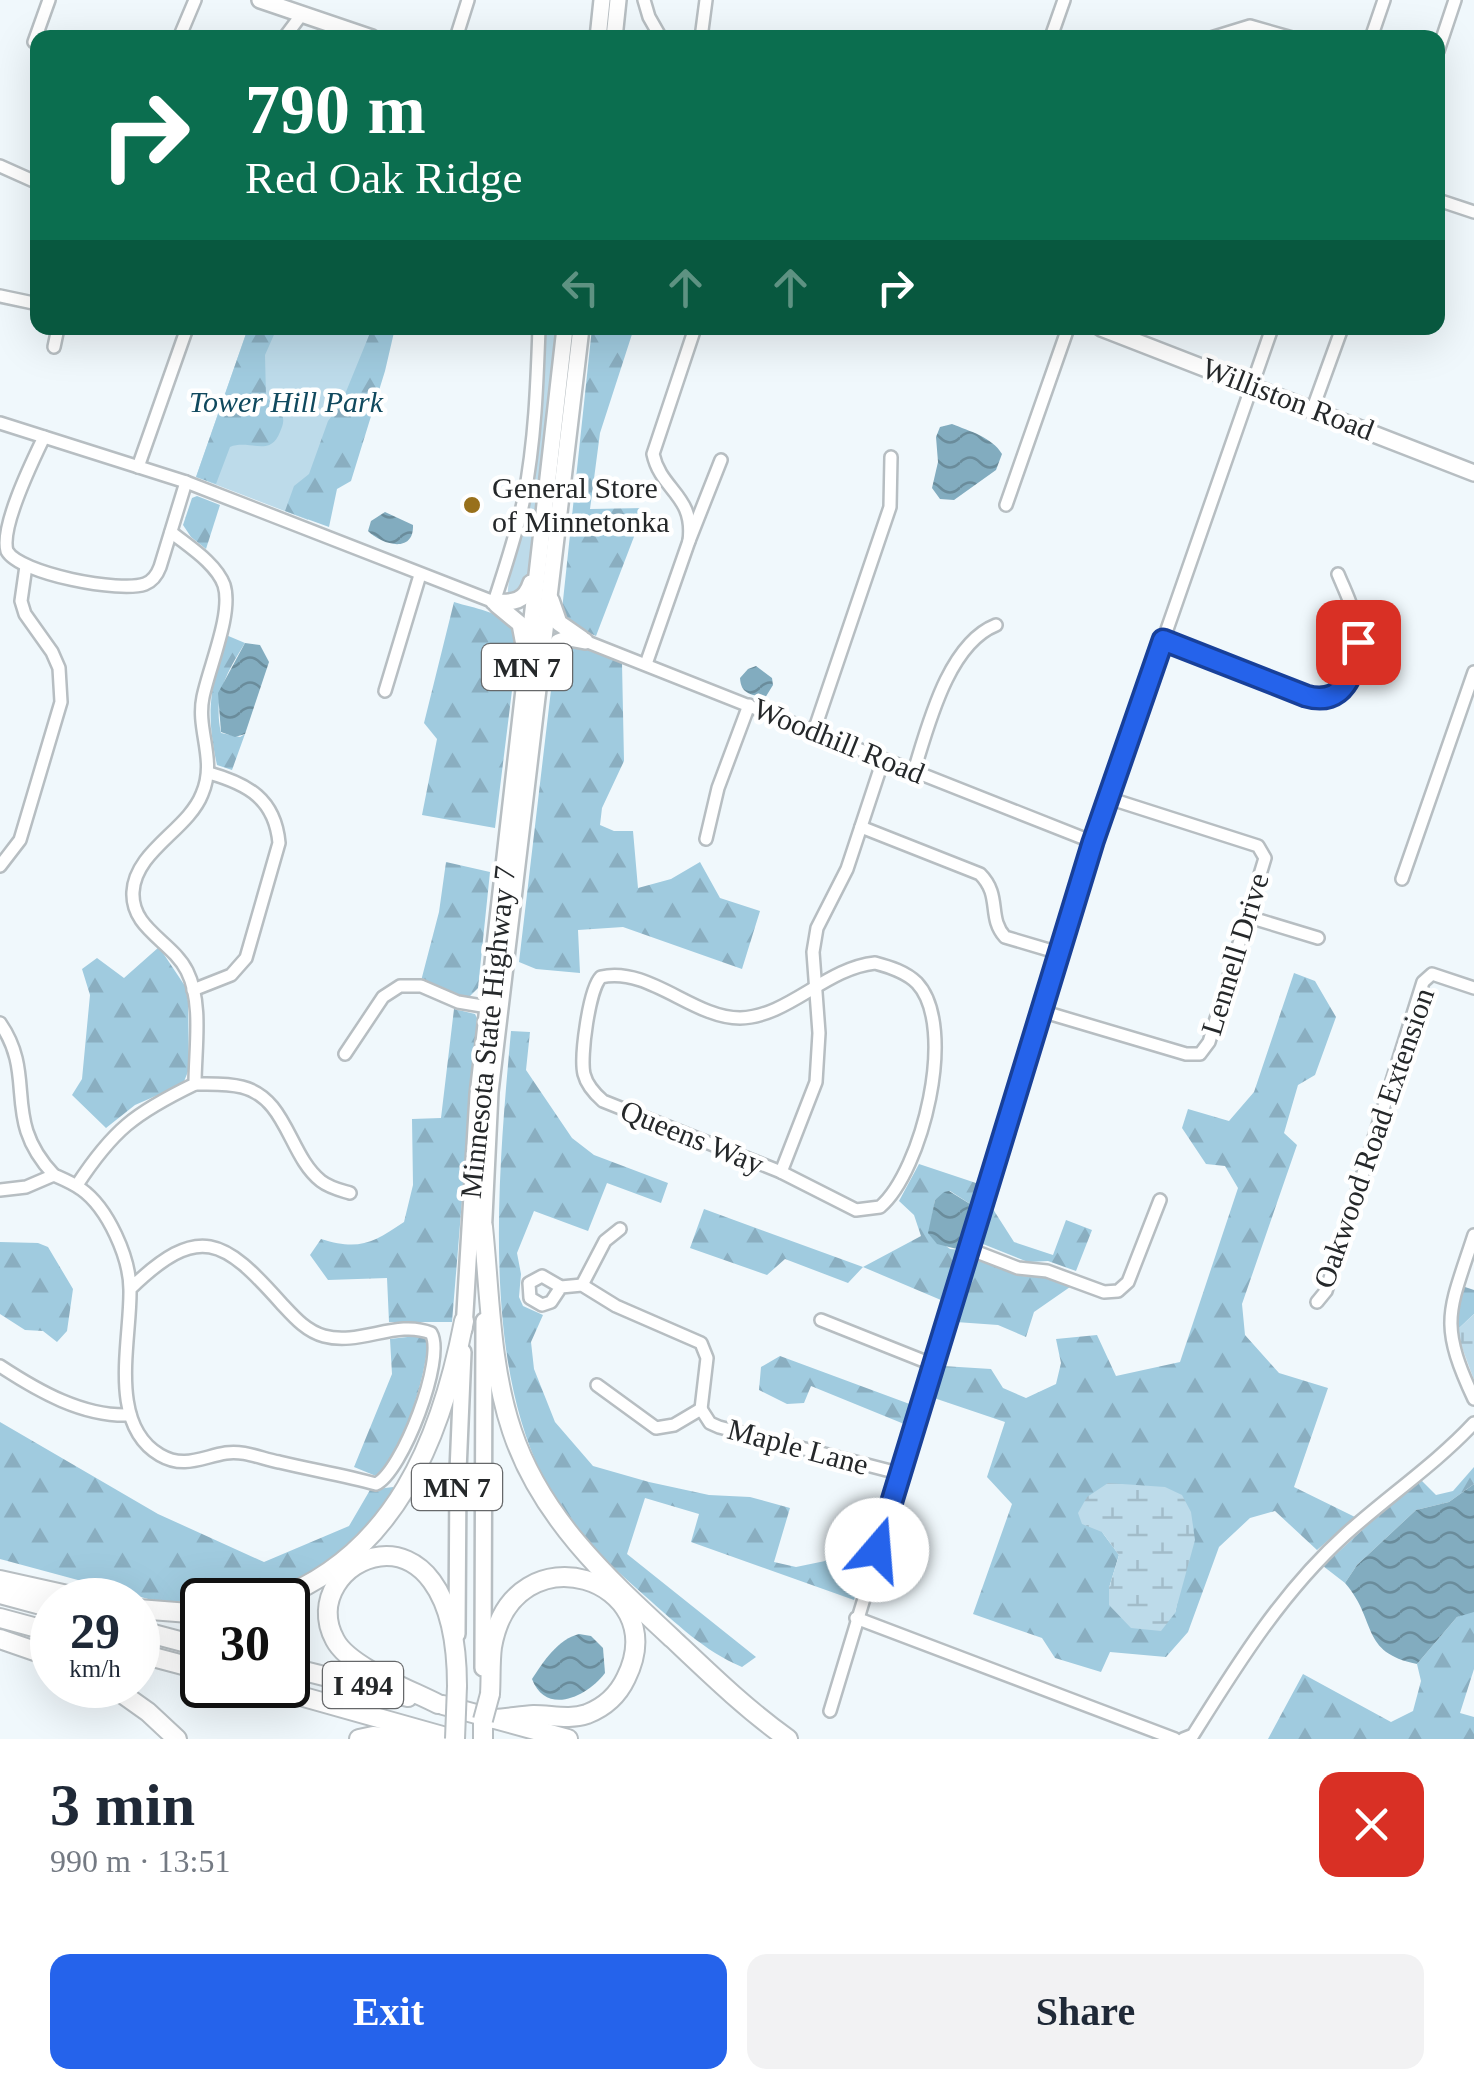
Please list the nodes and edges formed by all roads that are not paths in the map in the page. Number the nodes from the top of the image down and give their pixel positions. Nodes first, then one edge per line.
1 (49, 0) edge
2 (196, 0) edge
3 (260, 0) edge
4 (468, 0) edge
5 (602, 0) edge
6 (618, 0) edge
7 (644, 0) edge
8 (706, 0) edge
9 (1064, 0) edge
10 (1384, 0) edge
11 (1455, 0) edge
12 (302, 14) junction
13 (38, 30) edge
14 (183, 30) edge
15 (290, 30) edge
16 (349, 30) edge
17 (459, 30) edge
18 (599, 30) edge
19 (615, 30) edge
20 (657, 30) edge
21 (702, 30) edge
22 (1053, 30) edge
23 (1237, 30) edge
24 (1264, 30) edge
25 (1374, 30) edge
26 (1445, 30) edge
27 (0, 166) edge
28 (30, 179) edge
29 (1445, 202) edge
30 (1474, 212) edge
31 (0, 296) edge
32 (30, 302) edge
33 (57, 335) edge
34 (185, 335) edge
35 (539, 335) edge
36 (564, 335) edge
37 (579, 335) edge
38 (693, 335) edge
39 (1066, 335) edge
40 (1120, 335) edge
41 (1270, 335) edge
42 (1340, 335) edge
43 (54, 347) dead end
44 (1253, 385) junction
45 (1314, 408) junction
46 (0, 423) edge
47 (44, 437) junction
48 (890, 457) dead end
49 (721, 460) dead end
50 (138, 467) junction
51 (1474, 473) edge
52 (186, 482) junction
53 (1006, 505) dead end
54 (170, 532) junction
55 (688, 541) junction
56 (540, 550) junction
57 (26, 566) junction
58 (1338, 574) dead end
59 (420, 575) junction
60 (549, 591) junction
61 (494, 602) junction
62 (996, 626) dead end
63 (1163, 640) junction
64 (585, 641) junction
65 (646, 664) junction
66 (532, 672) junction
67 (1474, 672) edge
68 (385, 691) dead end
69 (749, 705) junction
70 (814, 731) junction
71 (883, 760) junction
72 (914, 771) junction
73 (209, 773) junction
74 (1108, 798) junction
75 (861, 827) junction
76 (706, 839) dead end
77 (1093, 842) junction
78 (0, 866) edge
79 (1402, 879) dead end
80 (1249, 917) junction
81 (1318, 938) dead end
82 (1059, 953) junction
83 (816, 986) junction
84 (1474, 988) edge
85 (194, 990) junction
86 (488, 1007) junction
87 (1042, 1011) junction
88 (0, 1023) edge
89 (345, 1054) dead end
90 (195, 1084) junction
91 (781, 1172) junction
92 (54, 1175) junction
93 (76, 1185) junction
94 (0, 1190) edge
95 (350, 1194) dead end
96 (1160, 1200) dead end
97 (483, 1227) junction
98 (620, 1229) dead end
99 (1474, 1234) edge
100 (969, 1249) junction
101 (582, 1285) junction
102 (562, 1286) dead end
103 (130, 1289) junction
104 (1317, 1302) dead end
105 (821, 1320) dead end
106 (464, 1321) junction
107 (934, 1365) junction
108 (0, 1366) edge
109 (597, 1385) dead end
110 (1474, 1399) edge
111 (701, 1409) junction
112 (130, 1415) junction
113 (1474, 1423) edge
114 (902, 1474) junction
115 (0, 1580) edge
116 (310, 1583) edge
117 (30, 1587) edge
118 (0, 1594) edge
119 (30, 1602) edge
120 (0, 1618) edge
121 (856, 1618) junction
122 (30, 1626) edge
123 (0, 1639) edge
124 (30, 1649) edge
125 (457, 1652) junction
126 (310, 1672) edge
127 (486, 1693) junction
128 (310, 1699) edge
129 (438, 1704) junction
130 (142, 1708) edge
131 (830, 1712) dead end
132 (487, 1726) edge
133 (177, 1739) edge
134 (359, 1739) edge
135 (411, 1739) edge
136 (454, 1739) edge
137 (568, 1739) edge
138 (788, 1739) edge
139 (1175, 1739) edge
140 (1183, 1739) edge

1 - 13 street
2 - 14 street
3 - 12 main road
4 - 17 street
5 - 18 main road
6 - 19 main road
7 - 20 street
8 - 21 street
9 - 22 street
10 - 25 street
11 - 26 street
12 - 15 street
12 - 16 main road
23 - 24 street
27 - 28 street
29 - 30 street
31 - 32 street
33 - 43 street
34 - 50 street
35 - 61 street
36 - 56 main road, Minnesota State Highway 7 / MN 7
37 - 60 main road, Minnesota State Highway 7 / MN 7
38 - 55 street
39 - 53 street
40 - 44 main road, Williston Road
41 - 44 street
42 - 45 street
44 - 45 main road, Williston Road
44 - 63 street
45 - 51 main road, Williston Road
46 - 47 street
47 - 50 street
47 - 57 street
48 - 70 street
49 - 55 street
50 - 52 street
52 - 54 street
52 - 59 street
54 - 57 street
54 - 73 street
55 - 65 street
56 - 61 main road
56 - 66 main road, Minnesota State Highway 7 / MN 7
57 - 78 street
58 - 63 street
59 - 61 street
59 - 68 street
60 - 64 main road
60 - 66 main road, Minnesota State Highway 7 / MN 7
61 - 66 main road
62 - 72 street
63 - 74 street
64 - 65 street, Woodhill Road
64 - 66 main road
65 - 69 street, Woodhill Road
66 - 86 main road, Minnesota State Highway 7 / MN 7
66 - 97 main road, Minnesota State Highway 7 / MN 7
67 - 79 street
69 - 70 street, Woodhill Road
69 - 76 street
70 - 71 street, Woodhill Road
71 - 72 street, Woodhill Road
71 - 75 street
72 - 77 street, Woodhill Road
73 - 85 street
73 - 85 street
74 - 77 street
74 - 80 street, Lennell Drive
75 - 82 street
75 - 83 street
77 - 82 street
80 - 81 street
80 - 87 street, Lennell Drive
82 - 87 street
83 - 91 street
83 - 91 street, Queens Way
83 - 91 street, Queens Way
84 - 104 street, Oakwood Road Extension
85 - 90 street
86 - 89 street
86 - 106 main road, Minnesota State Highway 7 / MN 7
87 - 100 street
88 - 92 street
90 - 93 street
90 - 95 street
92 - 93 street
92 - 94 street
93 - 103 street
96 - 100 street
97 - 127 main road, Minnesota State Highway 7 / MN 7
97 - 138 highway
98 - 101 street
99 - 110 street
100 - 107 street
101 - 102 street
101 - 111 street
103 - 112 street
103 - 112 street
105 - 107 street
106 - 116 highway
106 - 125 main road, Minnesota State Highway 7 / MN 7
107 - 114 street
108 - 112 street
109 - 111 street
111 - 114 street, Maple Lane
113 - 140 street
114 - 121 street
115 - 117 highway
118 - 119 highway
120 - 122 highway
121 - 131 street
121 - 139 street
123 - 124 highway
125 - 129 highway
125 - 136 highway, Minnesota State Highway 7 / MN 7, bridge
126 - 129 highway, I 494
127 - 132 highway, bridge
127 - 132 highway
128 - 136 highway, I 494
129 - 132 highway, I 494
130 - 133 highway
132 - 137 highway, I 494
134 - 135 highway

